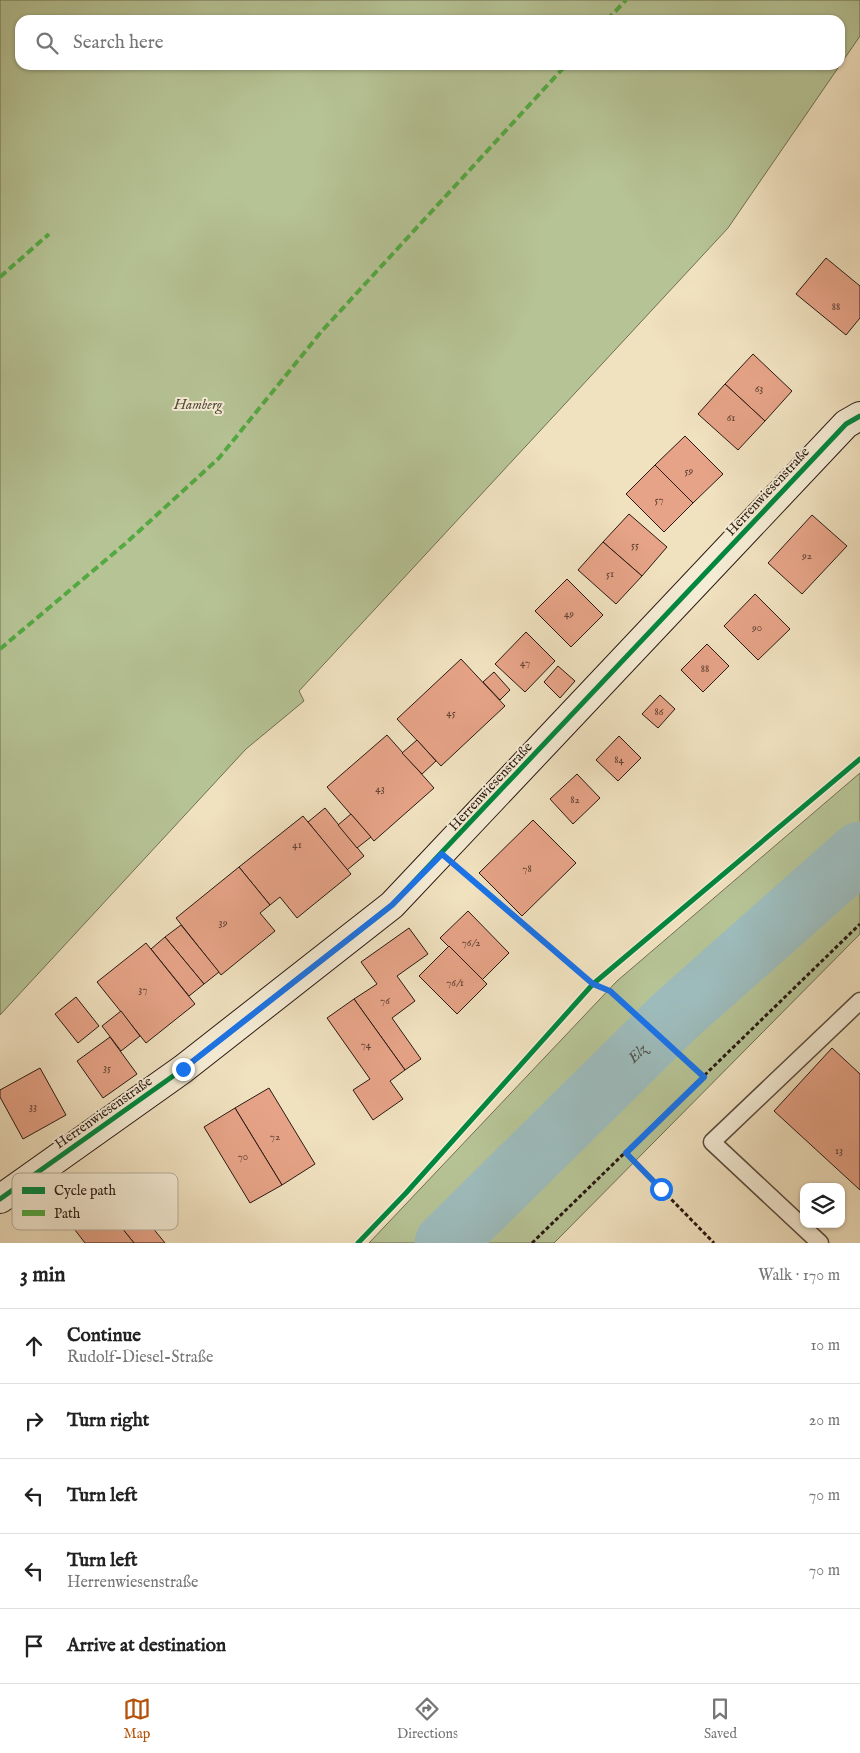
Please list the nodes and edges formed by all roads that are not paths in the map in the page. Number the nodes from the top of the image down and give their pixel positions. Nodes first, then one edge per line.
1 (860, 416) edge
2 (860, 1001) edge
3 (37, 1173) edge
4 (12, 1190) edge
5 (0, 1199) edge
6 (820, 1243) edge

1 - 3 street, Herrenwiesenstraße
2 - 6 lane
4 - 5 street, Herrenwiesenstraße

